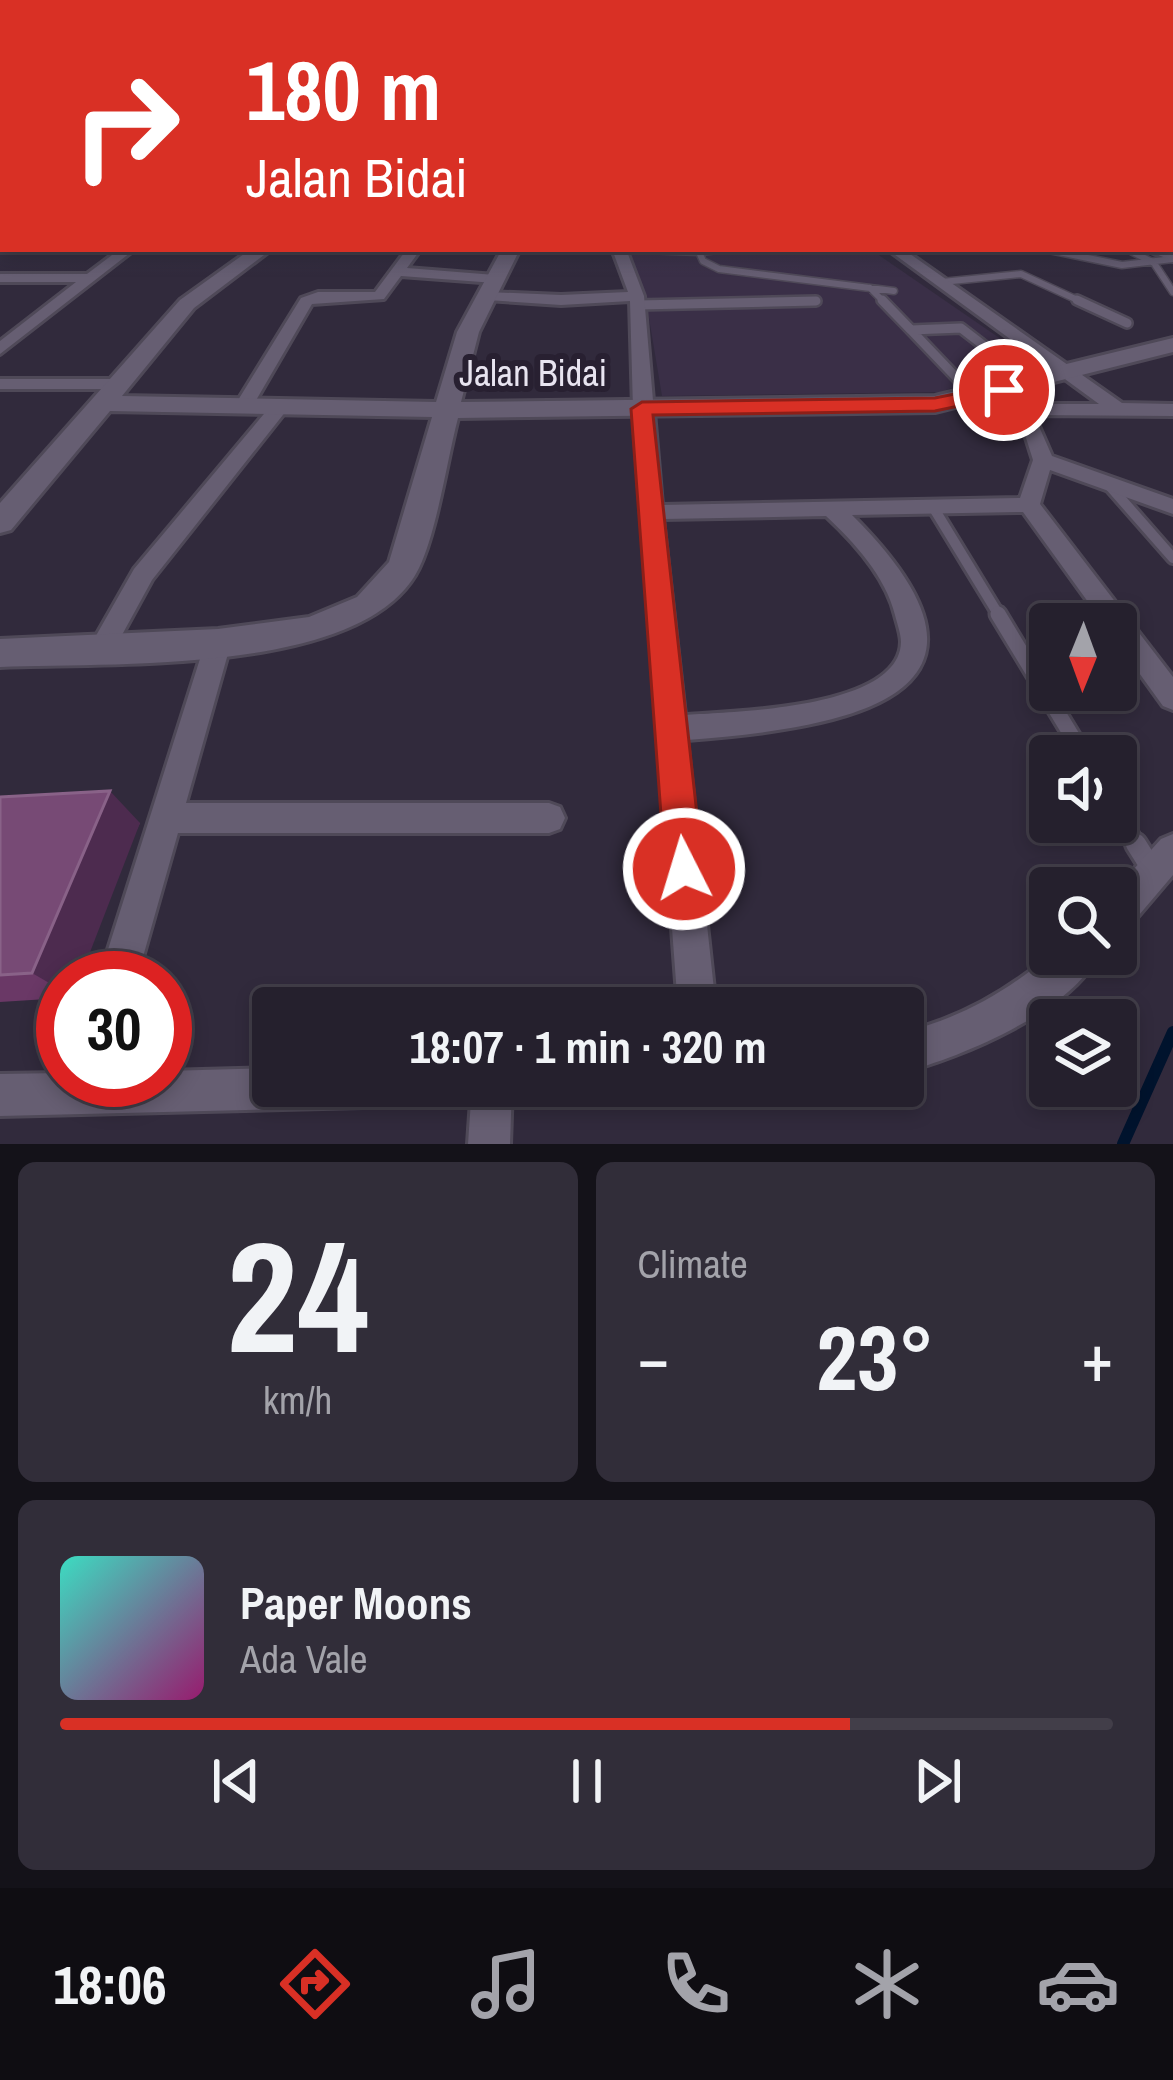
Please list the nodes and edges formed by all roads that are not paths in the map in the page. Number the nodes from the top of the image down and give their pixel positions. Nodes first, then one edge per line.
1 (124, 252) edge
2 (258, 252) edge
3 (412, 252) edge
4 (509, 252) edge
5 (620, 252) edge
6 (699, 252) edge
7 (897, 252) edge
8 (1059, 252) edge
9 (1155, 256) edge
10 (1173, 258) edge
11 (398, 272) junction
12 (0, 278) edge
13 (85, 278) junction
14 (942, 282) junction
15 (491, 287) junction
16 (870, 288) junction
17 (894, 291) dead end
18 (1173, 292) edge
19 (637, 301) junction
20 (816, 301) dead end
21 (1127, 323) dead end
22 (911, 330) junction
23 (1173, 345) edge
24 (0, 349) edge
25 (1070, 371) junction
26 (1031, 382) junction
27 (0, 384) edge
28 (1004, 390) junction
29 (110, 394) junction
30 (975, 397) junction
31 (244, 405) junction
32 (280, 406) junction
33 (642, 409) junction
34 (1118, 409) junction
35 (450, 410) junction
36 (1023, 410) junction
37 (1173, 410) edge
38 (1043, 460) junction
39 (1108, 484) junction
40 (1029, 506) junction
41 (1173, 506) edge
42 (933, 507) junction
43 (832, 509) junction
44 (651, 512) junction
45 (0, 523) edge
46 (1173, 557) edge
47 (218, 643) junction
48 (101, 648) junction
49 (0, 653) edge
50 (1173, 698) edge
51 (671, 729) junction
52 (1071, 735) edge
53 (165, 818) junction
54 (549, 818) dead end
55 (1137, 832) edge
56 (1164, 861) edge
57 (1137, 892) edge
58 (126, 951) edge
59 (1051, 975) edge
60 (695, 987) edge
61 (924, 1048) edge
62 (192, 1085) edge
63 (252, 1086) edge
64 (36, 1091) edge
65 (0, 1095) edge
66 (491, 1107) edge
67 (489, 1144) edge

1 - 13 street
2 - 29 main road
3 - 11 street
4 - 15 main road
5 - 19 street
6 - 16 lane
7 - 14 street
8 - 9 lane
9 - 10 street
9 - 18 lane
11 - 15 street
11 - 31 street
12 - 13 street
13 - 24 street
14 - 21 lane
14 - 25 street
15 - 19 street
15 - 35 main road
16 - 17 lane
16 - 22 lane
19 - 20 lane
19 - 33 street
22 - 26 lane
22 - 30 lane
23 - 25 main road, Jalan Bidai
25 - 26 main road, Jalan Bidai
25 - 34 street
26 - 28 main road, Jalan Bidai
27 - 29 street
28 - 30 main road, Jalan Bidai
28 - 36 street
29 - 31 main road, Jalan Bidai
29 - 45 main road
30 - 33 main road, Jalan Bidai
31 - 32 main road, Jalan Bidai
32 - 35 main road, Jalan Bidai
32 - 48 street
33 - 35 main road, Jalan Bidai
33 - 44 street
34 - 36 street
34 - 37 street
35 - 47 main road
36 - 38 street
38 - 39 street
38 - 40 street
39 - 41 street
39 - 46 lane
40 - 42 street
40 - 50 street
42 - 43 street
42 - 52 lane
43 - 44 street
43 - 51 street
44 - 51 street
47 - 48 main road
47 - 53 street
48 - 49 main road
51 - 60 street
53 - 54 street
53 - 58 street
55 - 56 lane
56 - 57 street
59 - 61 street
62 - 63 street
64 - 65 street
66 - 67 street

